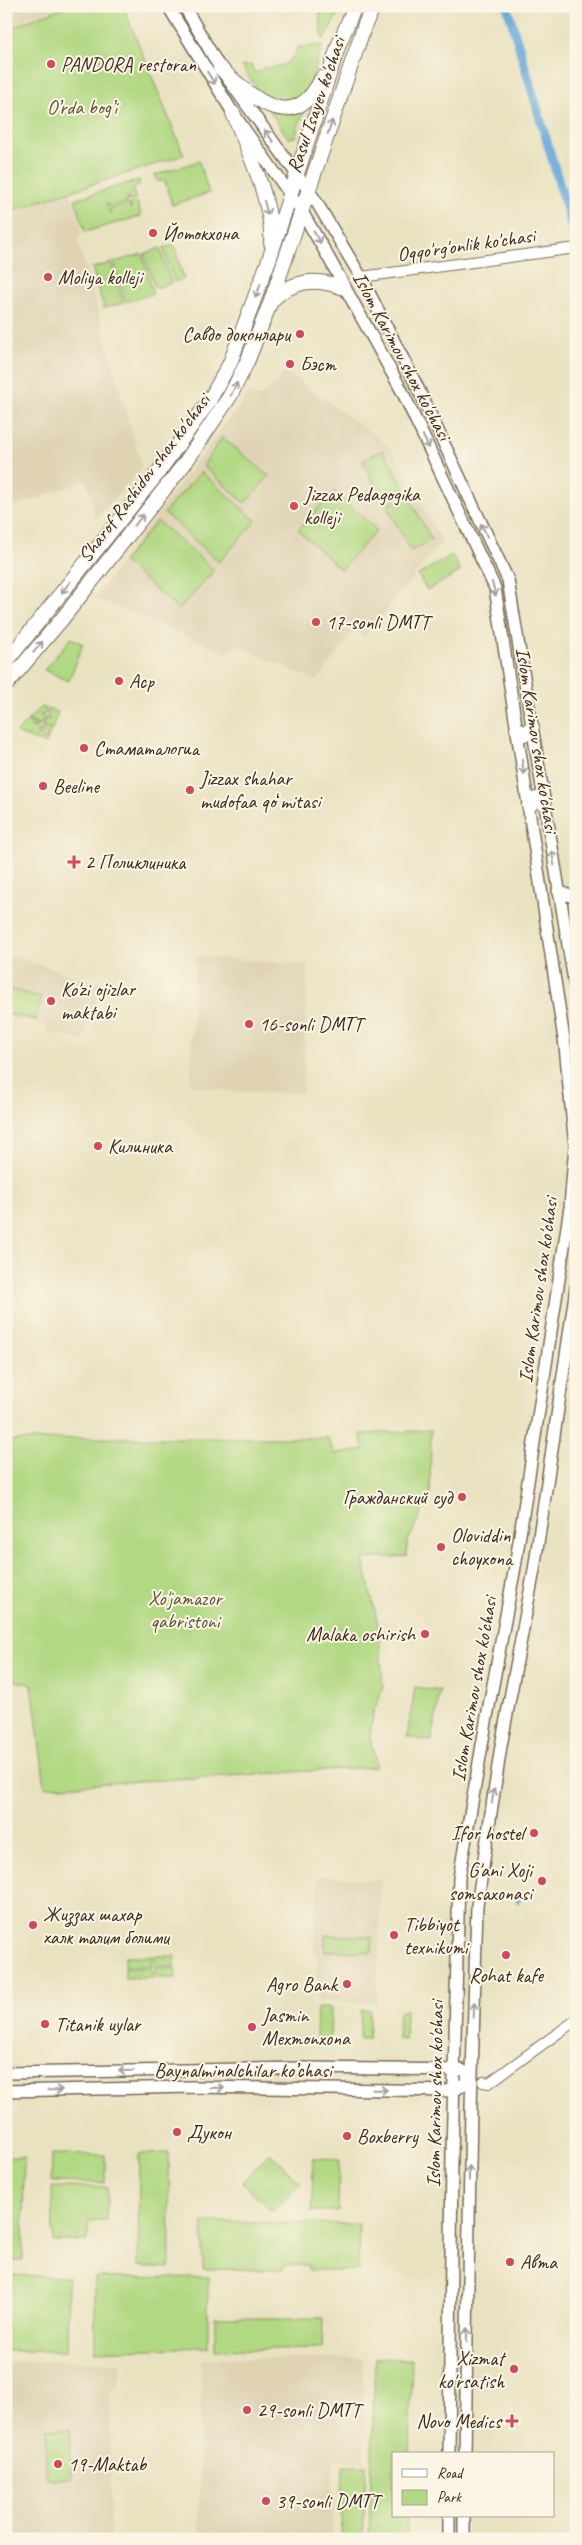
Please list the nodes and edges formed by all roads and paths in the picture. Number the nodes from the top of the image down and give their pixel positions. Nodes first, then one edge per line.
1 (168, 6) edge
2 (184, 6) edge
3 (356, 6) edge
4 (374, 6) edge
5 (339, 44) junction
6 (209, 48) junction
7 (196, 53) junction
8 (220, 68) junction
9 (233, 113) junction
10 (298, 175) junction
11 (309, 190) junction
12 (291, 195) junction
13 (301, 210) junction
14 (576, 248) edge
15 (269, 260) junction
16 (361, 277) junction
17 (344, 288) junction
18 (271, 301) junction
19 (101, 542) junction
20 (113, 553) junction
21 (6, 662) edge
22 (6, 685) edge
23 (532, 727) junction
24 (517, 729) junction
25 (544, 804) junction
26 (529, 806) junction
27 (558, 891) junction
28 (576, 898) edge
29 (576, 993) edge
30 (576, 1288) edge
31 (516, 1567) junction
32 (534, 1570) junction
33 (500, 1644) junction
34 (519, 1648) junction
35 (576, 2020) edge
36 (455, 2069) junction
37 (472, 2069) junction
38 (6, 2073) edge
39 (483, 2082) junction
40 (6, 2091) edge
41 (454, 2091) junction
42 (471, 2092) junction
43 (449, 2452) edge
44 (465, 2452) edge
45 (449, 2518) edge
46 (464, 2518) edge
47 (449, 2539) edge
48 (464, 2539) edge

1 - 7 main road, Islom Karimov shox ko'chasi
2 - 6 main road, Islom Karimov shox ko'chasi
3 - 5 main road, Rasul Isayev ko'chasi
11 -> 4 main road, Rasul Isayev ko'chasi
5 - 8 main road
5 - 10 main road, Rasul Isayev ko'chasi
6 - 7 main road
6 - 8 main road, Islom Karimov shox ko'chasi
7 -> 9 main road, Islom Karimov shox ko'chasi
10 -> 8 main road, Islom Karimov shox ko'chasi
9 - 12 main road, Islom Karimov shox ko'chasi
9 -> 15 main road
10 - 11 main road, Islom Karimov shox ko'chasi
10 - 12 main road, Sharof Rashidov shox ko'chasi
11 - 13 main road, Sharof Rashidov shox ko'chasi
11 - 16 main road, Islom Karimov shox ko'chasi
12 - 13 main road, Islom Karimov shox ko'chasi
12 - 15 main road, Sharof Rashidov shox ko'chasi
13 -> 17 main road, Islom Karimov shox ko'chasi
13 - 18 main road, Sharof Rashidov shox ko'chasi
14 - 16 street, Oqqo'rg'onlik ko'chasi
15 -> 19 main road, Sharof Rashidov shox ko'chasi
23 -> 16 main road, Islom Karimov shox ko'chasi
17 - 18 main road
17 -> 24 main road, Islom Karimov shox ko'chasi
20 -> 18 main road, Sharof Rashidov shox ko'chasi
19 - 20 main road
19 -> 21 main road, Sharof Rashidov shox ko'chasi
22 -> 20 main road, Sharof Rashidov shox ko'chasi
23 - 24 main road
23 - 25 main road, Islom Karimov shox ko'chasi
24 -> 26 main road, Islom Karimov shox ko'chasi
25 - 26 main road
27 -> 25 main road, Islom Karimov shox ko'chasi
26 - 31 main road, Islom Karimov shox ko'chasi
27 - 28 main road
27 - 29 main road, Islom Karimov shox ko'chasi
30 - 32 main road, Islom Karimov shox ko'chasi
31 - 32 main road
31 - 33 main road, Islom Karimov shox ko'chasi
32 - 34 main road, Islom Karimov shox ko'chasi
33 - 34 main road
33 - 36 main road, Islom Karimov shox ko'chasi
37 -> 34 main road, Islom Karimov shox ko'chasi
35 - 39 street
36 - 37 main road, Baynalminalchilar ko’chasi
36 -> 38 main road, Baynalminalchilar ko’chasi
36 - 41 main road, Islom Karimov shox ko'chasi
37 - 39 street, Baynalminalchilar ko’chasi
37 - 41 main road
37 - 42 main road, Islom Karimov shox ko'chasi
39 - 42 street
40 -> 41 main road, Baynalminalchilar ko’chasi
41 - 42 main road, Baynalminalchilar ko’chasi
41 - 43 main road, Islom Karimov shox ko'chasi
44 -> 42 main road, Islom Karimov shox ko'chasi
45 - 47 main road
46 - 48 main road

